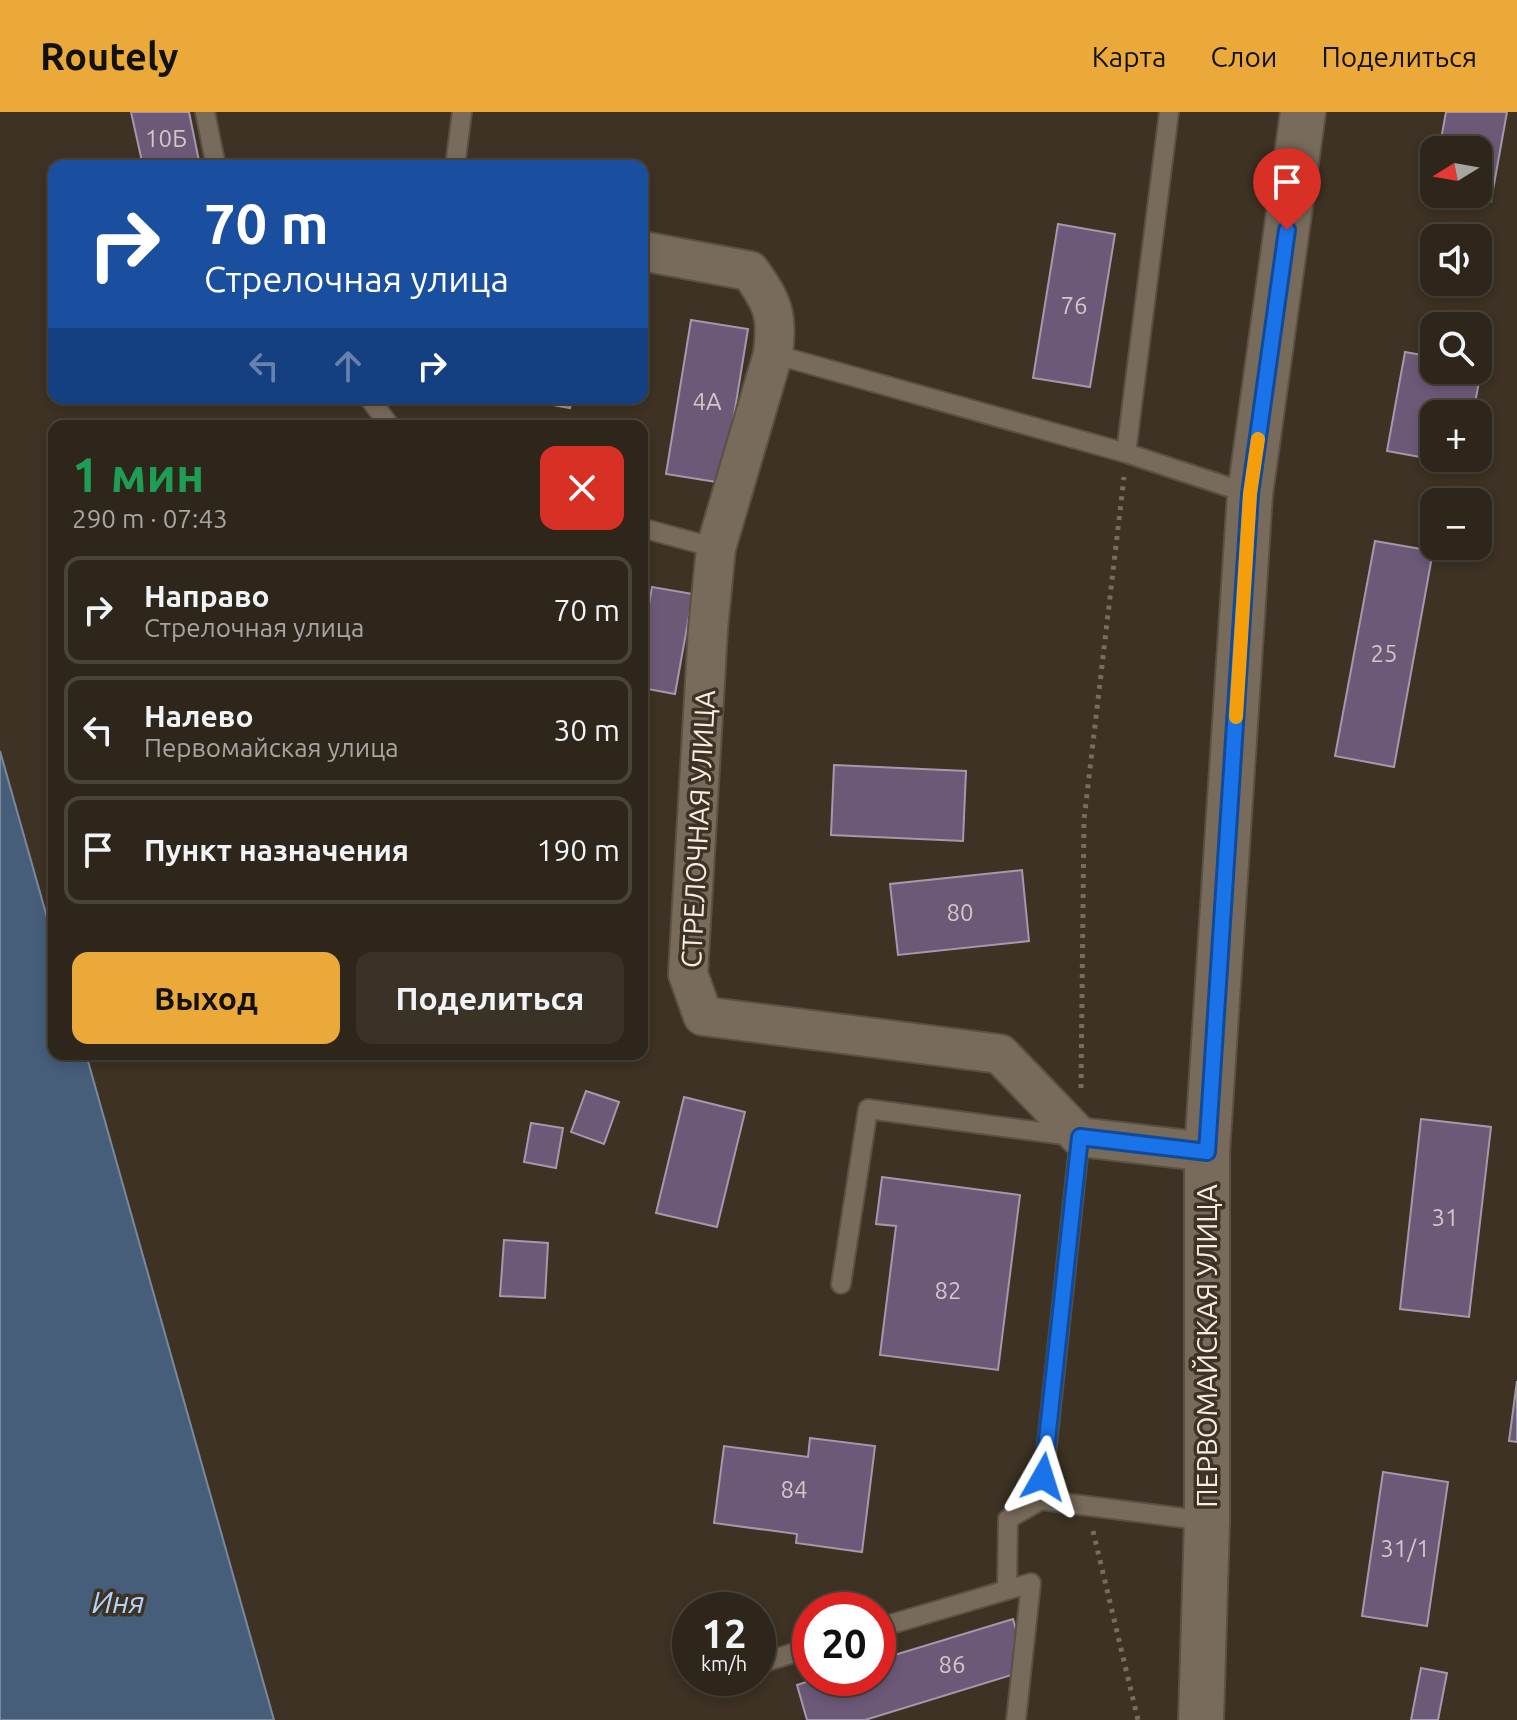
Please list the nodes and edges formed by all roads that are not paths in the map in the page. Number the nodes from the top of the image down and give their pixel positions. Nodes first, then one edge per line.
1 (205, 112) edge
2 (462, 112) edge
3 (1169, 112) edge
4 (1303, 112) edge
5 (215, 160) edge
6 (456, 160) edge
7 (648, 252) edge
8 (773, 354) junction
9 (1126, 453) junction
10 (1250, 494) junction
11 (648, 530) edge
12 (716, 548) junction
13 (1080, 1137) junction
14 (1207, 1152) junction
15 (841, 1284) dead end
16 (1041, 1500) junction
17 (1207, 1521) junction
18 (1007, 1590) junction
19 (896, 1623) edge
20 (1016, 1720) edge
21 (1201, 1720) edge

1 - 5 lane
2 - 6 lane
3 - 9 lane
4 - 10 main road, ПЕРВОМАЙСКАЯ УЛИЦА
7 - 8 street, СТРЕЛОЧНАЯ УЛИЦА
8 - 9 lane
8 - 12 street, СТРЕЛОЧНАЯ УЛИЦА
9 - 10 lane
10 - 14 main road, ПЕРВОМАЙСКАЯ УЛИЦА
11 - 12 lane
12 - 13 street, СТРЕЛОЧНАЯ УЛИЦА
13 - 14 street
13 - 15 lane
13 - 16 lane
14 - 17 main road, ПЕРВОМАЙСКАЯ УЛИЦА
16 - 17 lane
16 - 18 lane
17 - 21 main road, ПЕРВОМАЙСКАЯ УЛИЦА
18 - 19 lane
18 - 20 lane

